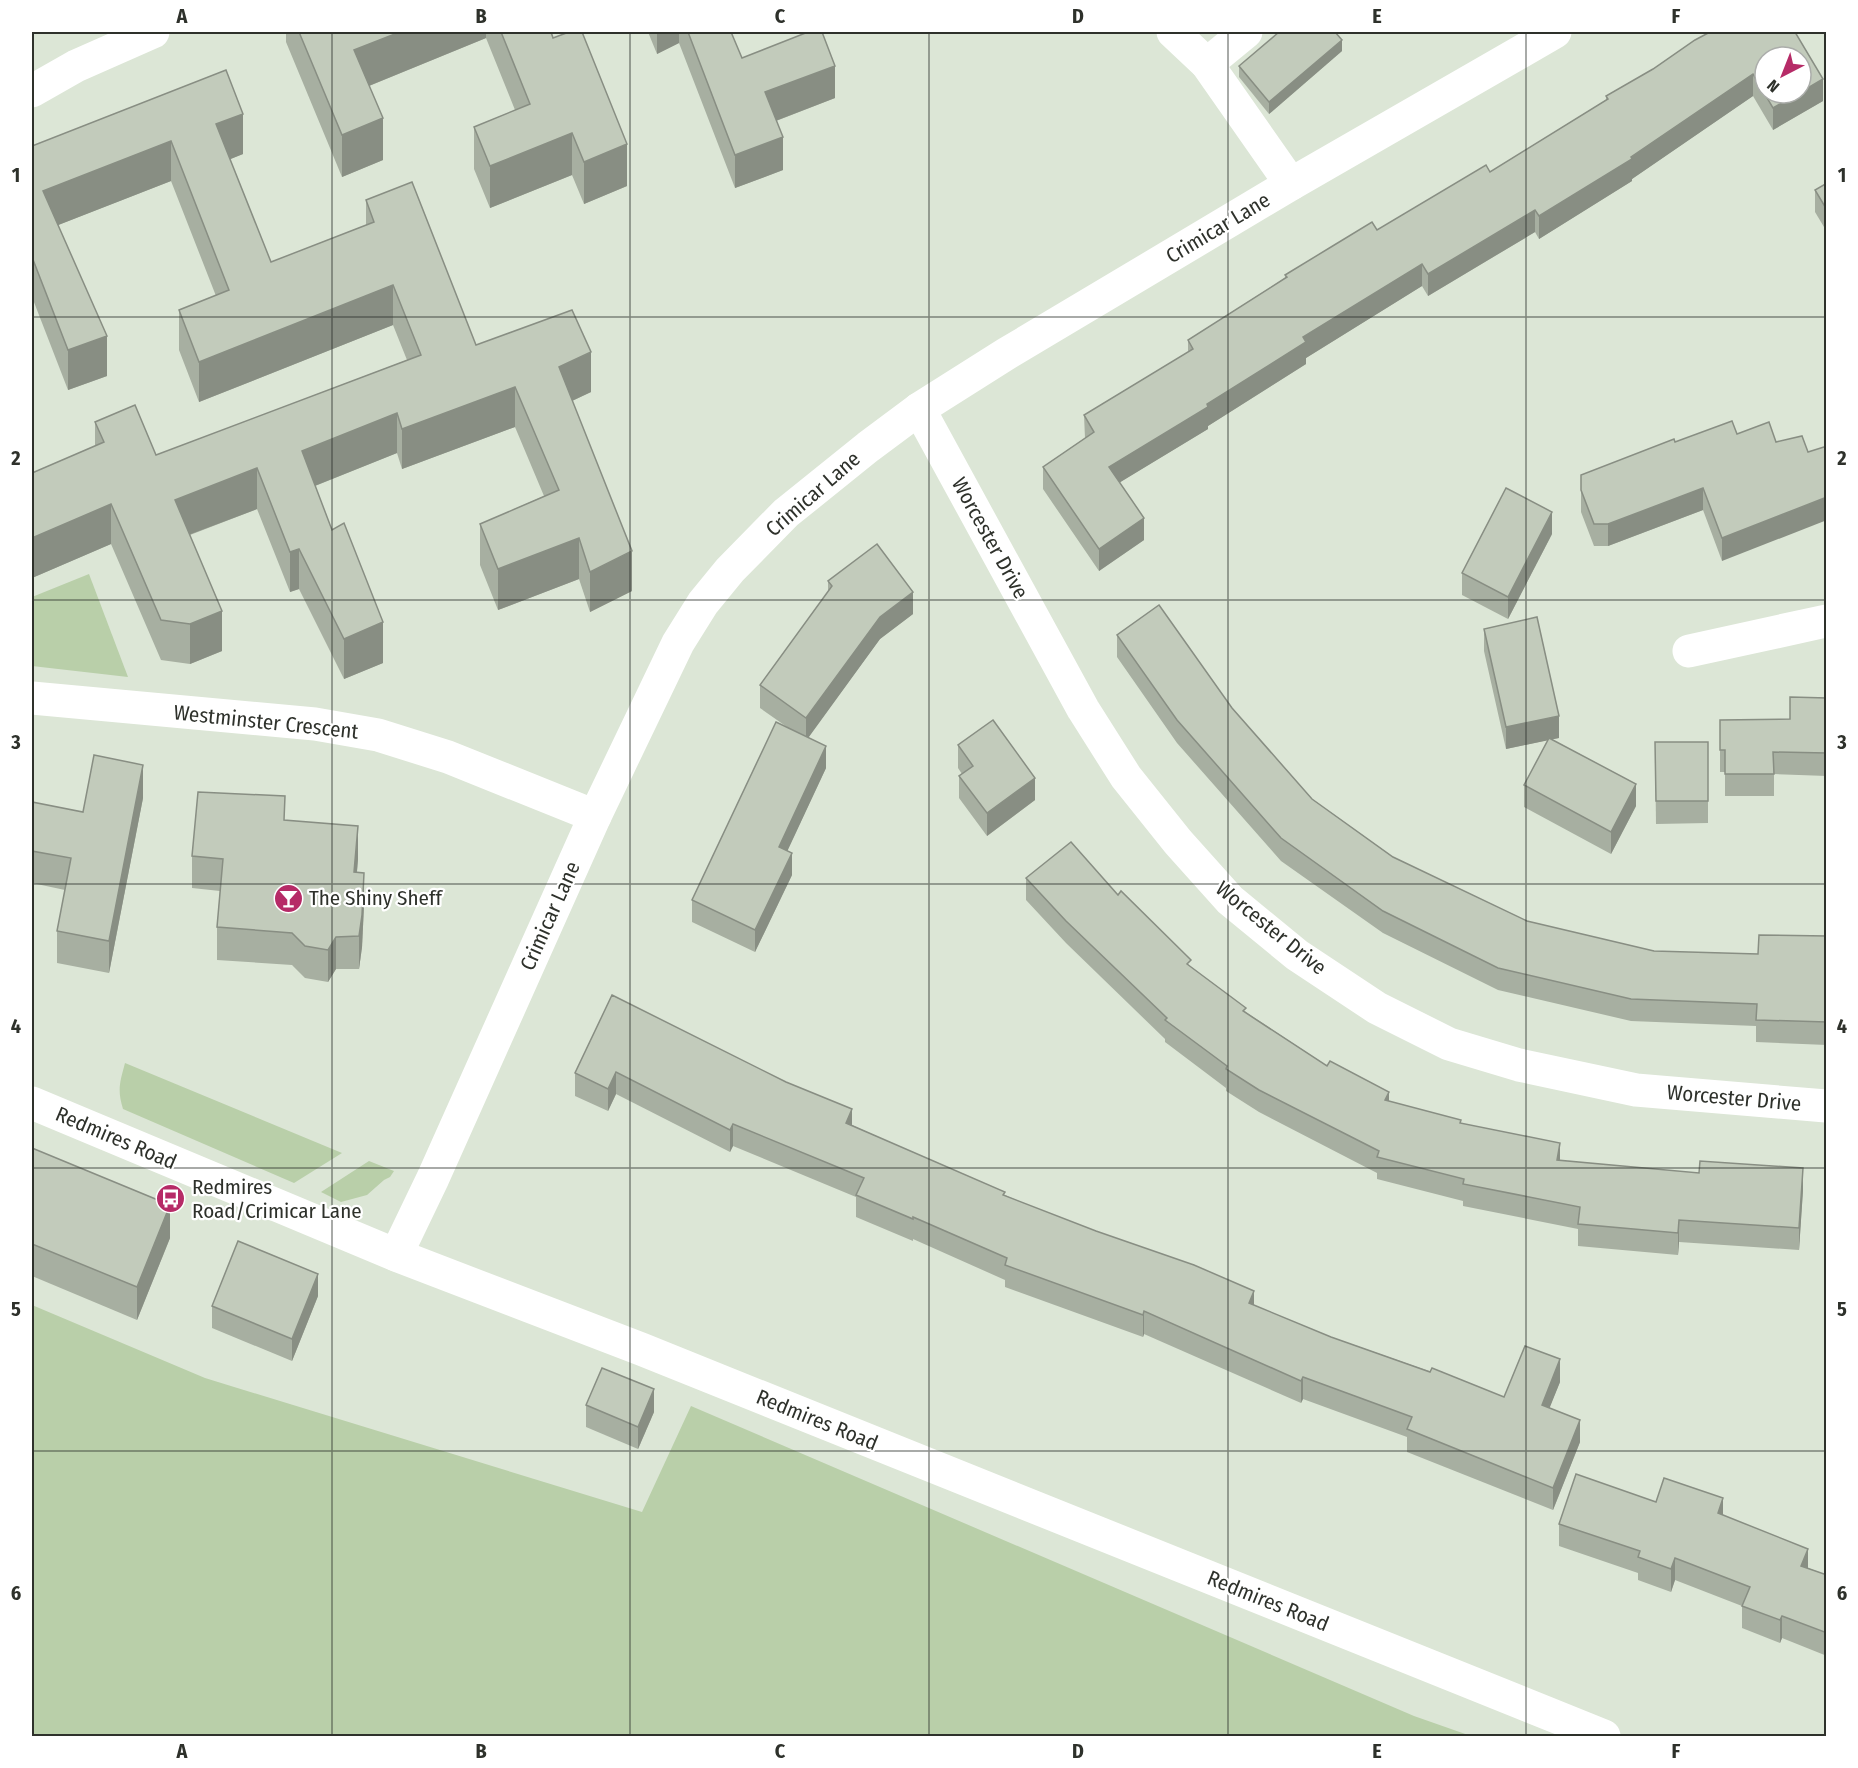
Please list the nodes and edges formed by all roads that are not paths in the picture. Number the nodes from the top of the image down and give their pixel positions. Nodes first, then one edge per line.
1 (153, 32) edge
2 (1173, 32) edge
3 (1246, 32) edge
4 (1555, 32) edge
5 (1207, 64) junction
6 (32, 91) edge
7 (1292, 184) junction
8 (919, 409) junction
9 (1827, 621) edge
10 (1689, 651) dead end
11 (32, 698) edge
12 (595, 816) junction
13 (32, 1103) edge
14 (1827, 1106) edge
15 (396, 1255) junction
16 (1604, 1737) edge

1 - 6 street
2 - 5 street
3 - 5 street
4 - 7 street, Crimicar Lane
5 - 7 street
7 - 8 street, Crimicar Lane
8 - 12 street, Crimicar Lane
8 - 14 street, Worcester Drive
9 - 10 street
11 - 12 street, Westminster Crescent
12 - 15 street, Crimicar Lane
13 - 15 street, Redmires Road
15 - 16 street, Redmires Road

